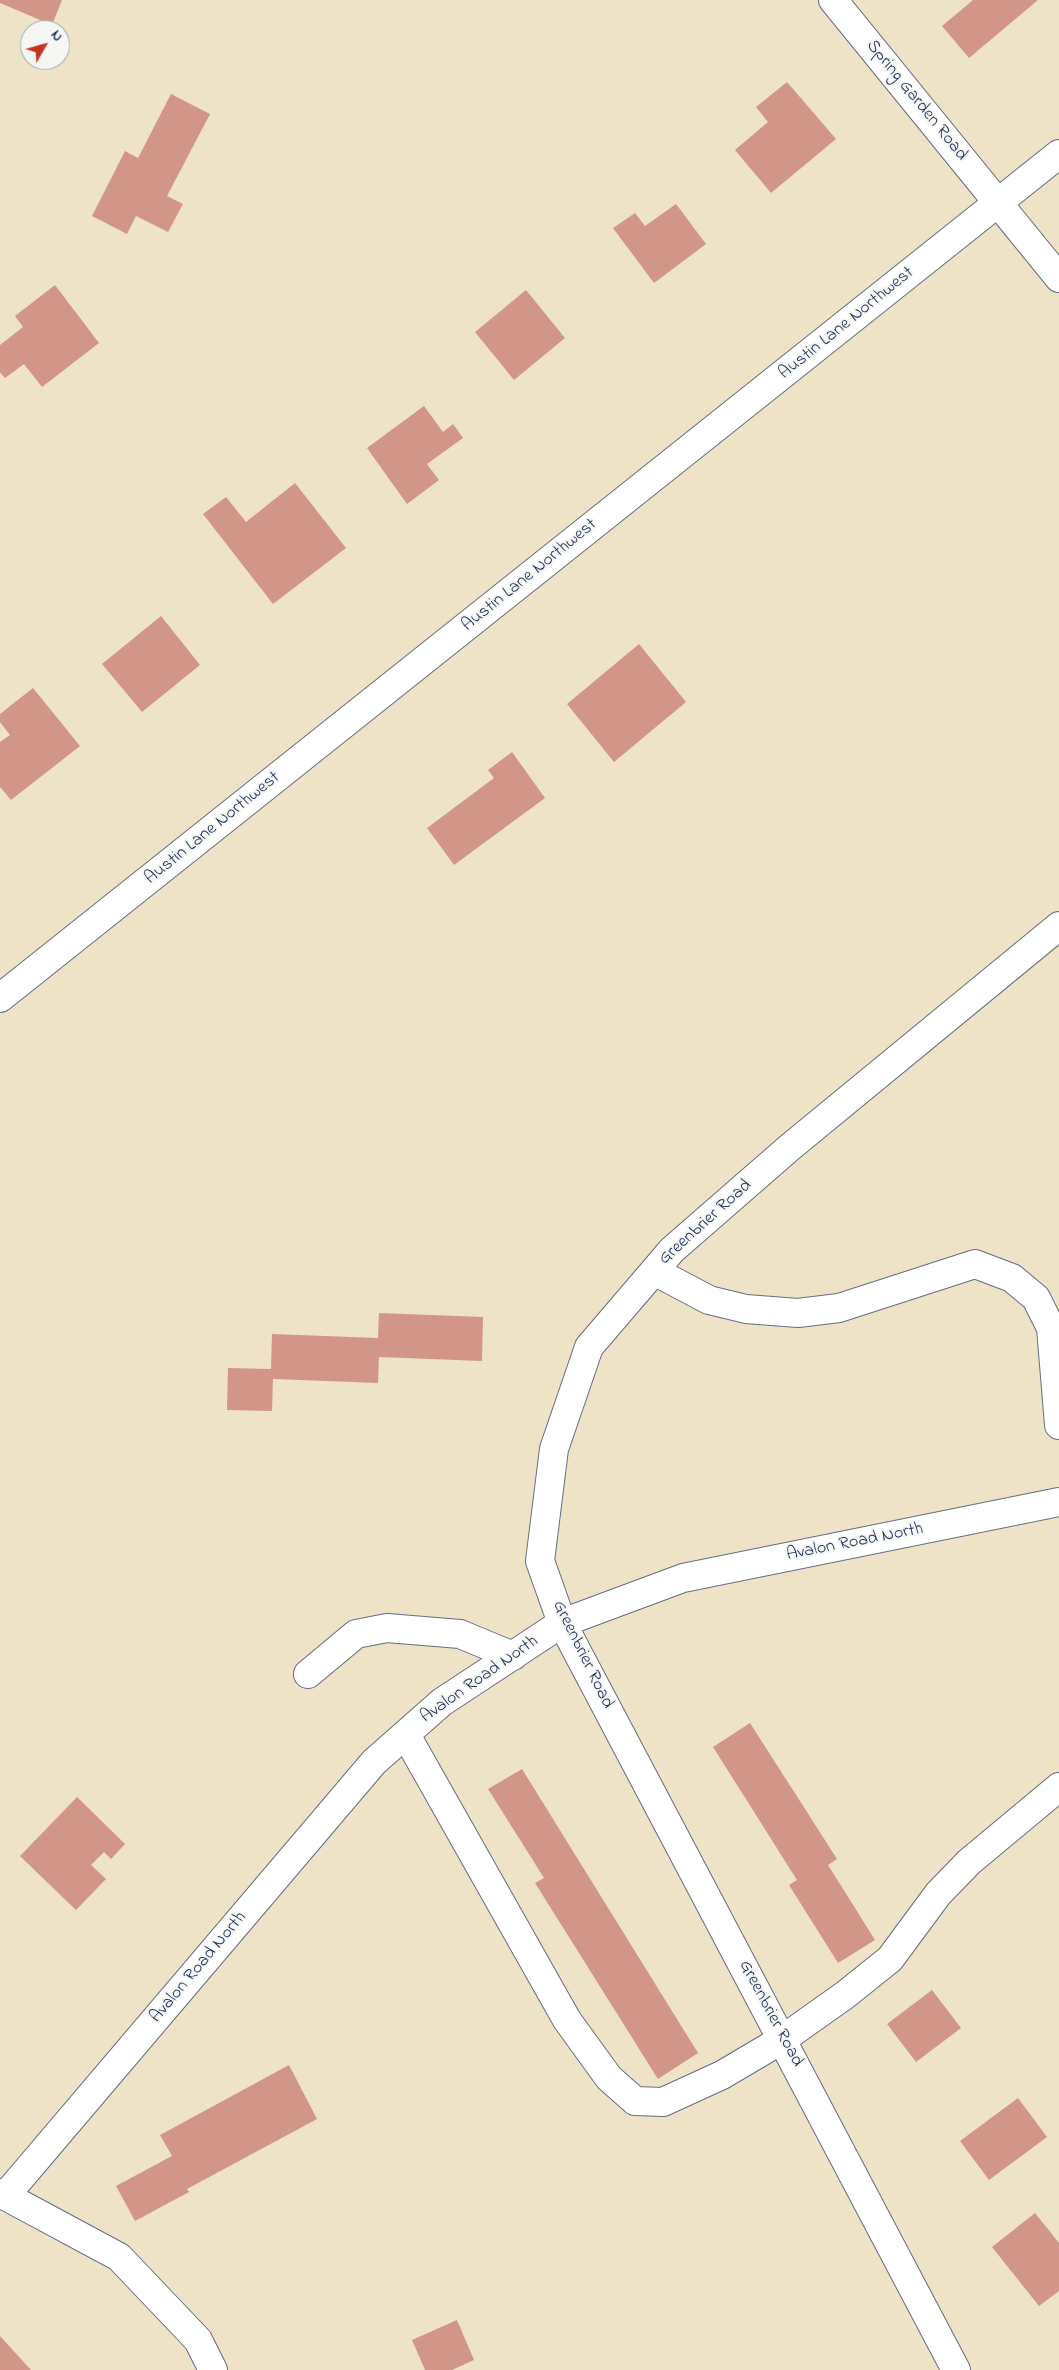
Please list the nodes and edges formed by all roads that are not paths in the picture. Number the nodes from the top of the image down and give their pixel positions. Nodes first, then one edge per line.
1 (833, 0) edge
2 (1059, 154) edge
3 (1000, 202) junction
4 (1059, 278) edge
5 (1059, 926) edge
6 (0, 998) edge
7 (654, 1271) junction
8 (1059, 1425) edge
9 (1059, 1502) edge
10 (562, 1623) junction
11 (513, 1656) junction
12 (308, 1674) dead end
13 (406, 1735) junction
14 (1059, 1787) edge
15 (783, 2039) junction
16 (3, 2194) edge
17 (213, 2370) edge
18 (956, 2370) edge

1 - 3 street, Spring Garden Road
2 - 3 street, Austin Lane Northwest
3 - 4 street, Spring Garden Road
3 - 6 street, Austin Lane Northwest
5 - 7 street, Greenbrier Road
7 - 8 street
7 - 10 street, Greenbrier Road
9 - 10 street, Avalon Road North
10 - 11 street, Avalon Road North
10 - 15 street, Greenbrier Road
11 - 12 street
11 - 13 street, Avalon Road North
13 - 15 street
13 - 16 street, Avalon Road North
14 - 15 street
15 - 18 street, Greenbrier Road
16 - 17 street

